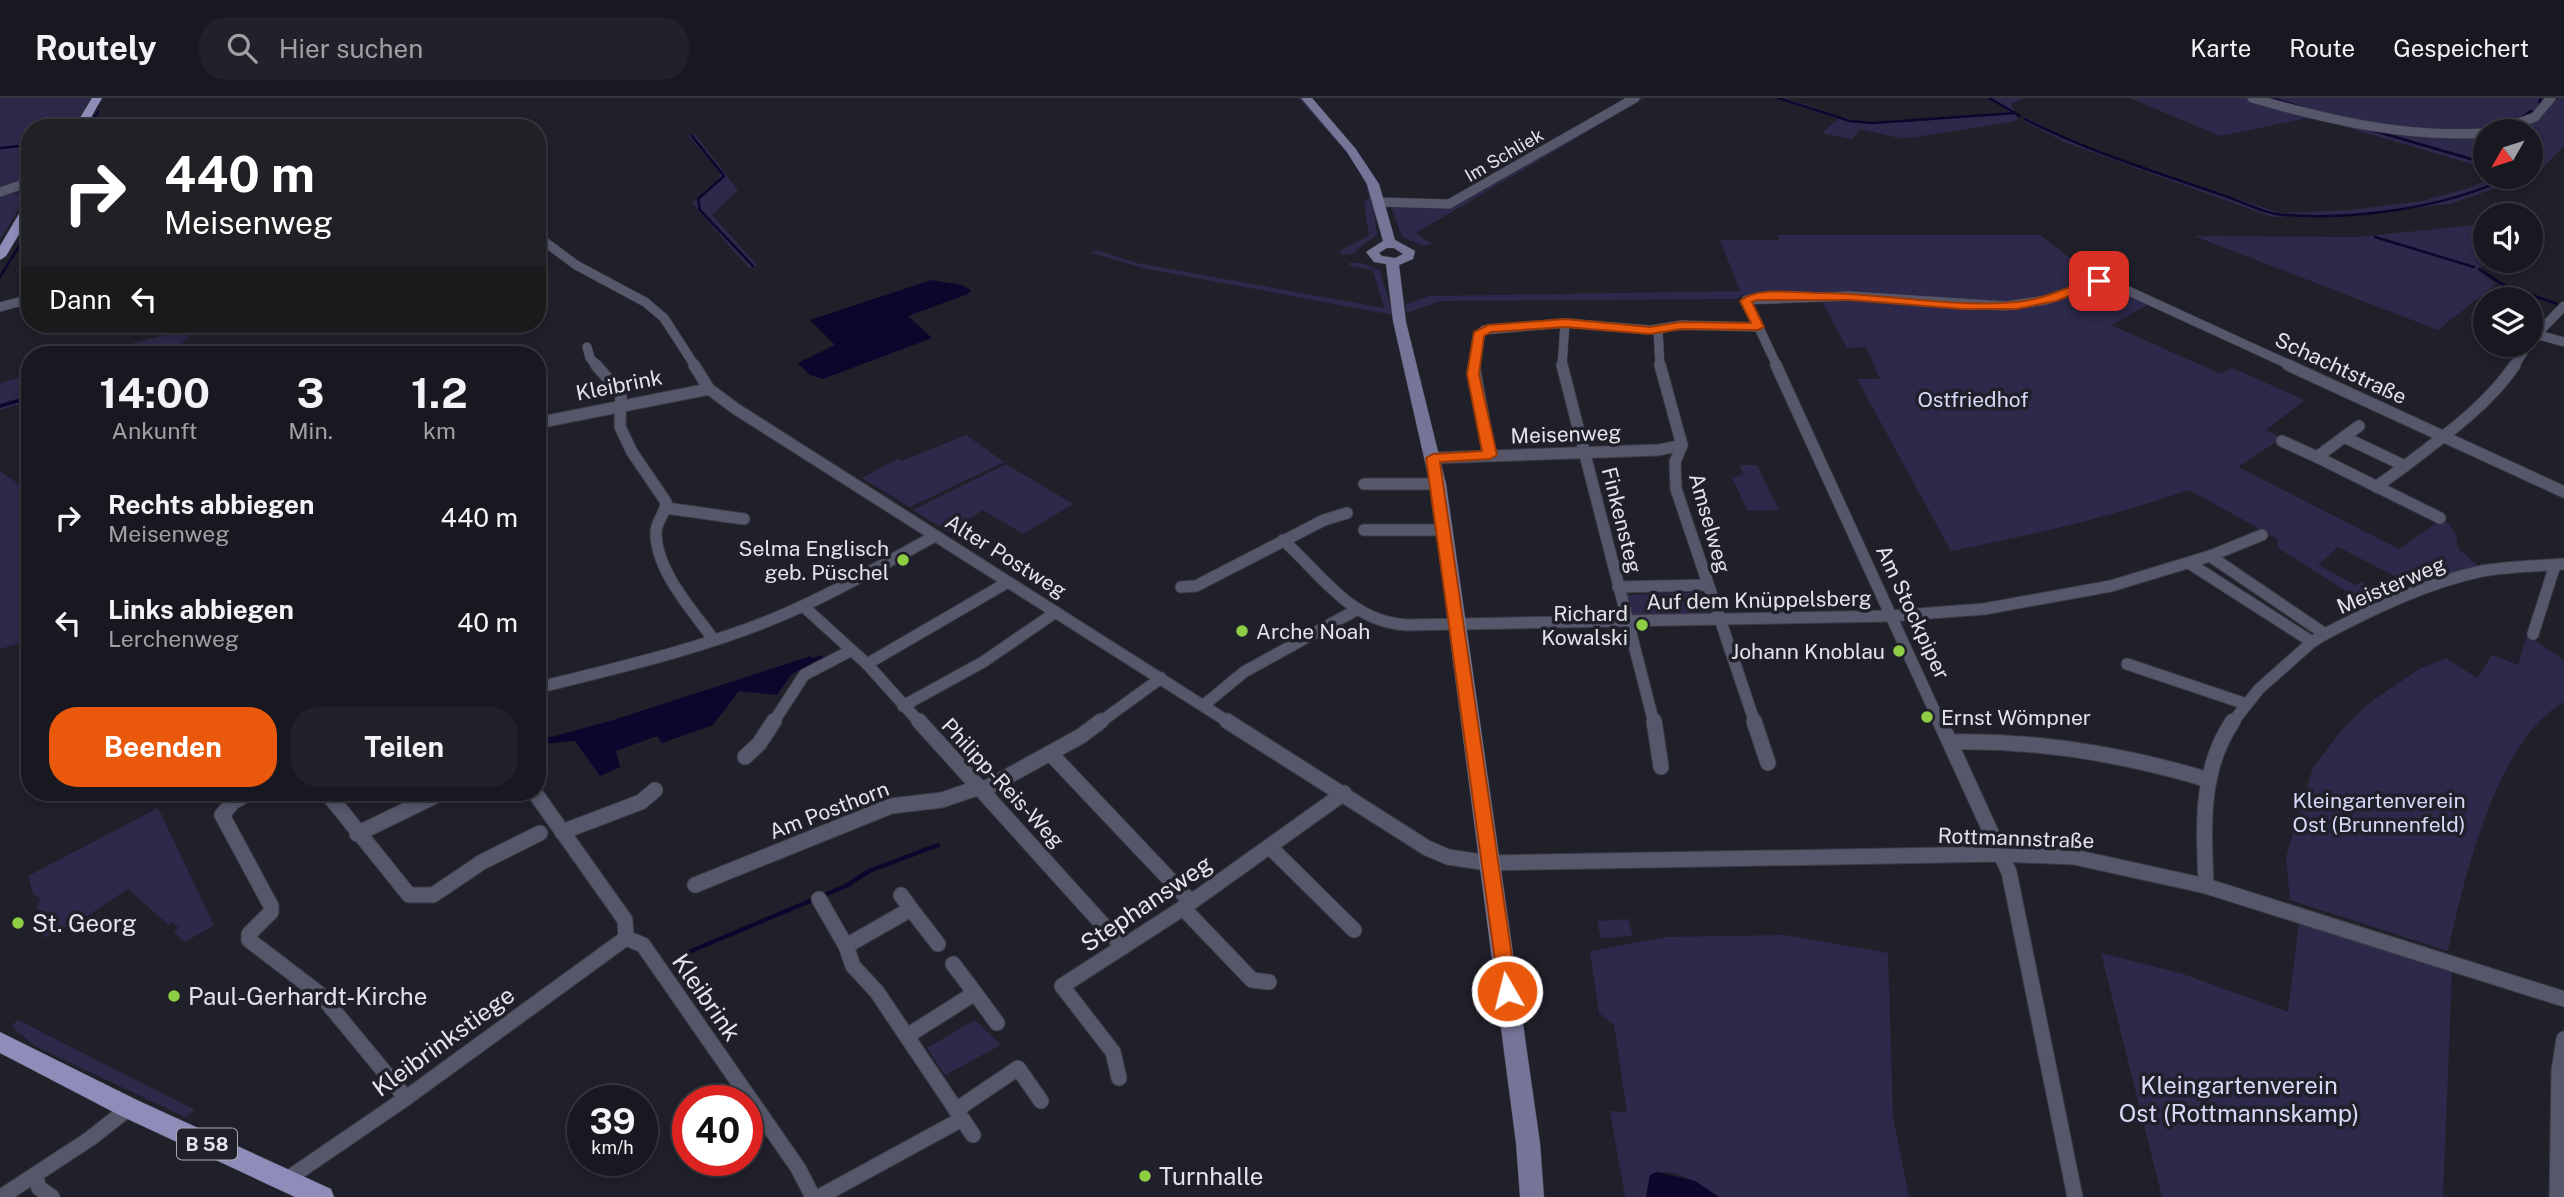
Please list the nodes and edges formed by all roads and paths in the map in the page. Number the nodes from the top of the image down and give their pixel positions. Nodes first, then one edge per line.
1 (97, 98) edge
2 (1306, 98) edge
3 (1635, 98) edge
4 (2252, 98) edge
5 (2551, 98) edge
6 (84, 119) edge
7 (2530, 119) edge
8 (2473, 133) edge
9 (21, 185) edge
10 (21, 189) edge
11 (0, 192) edge
12 (1379, 202) junction
13 (21, 220) edge
14 (546, 243) edge
15 (1390, 244) junction
16 (0, 256) edge
17 (1392, 262) junction
18 (2102, 281) joint
19 (21, 301) edge
20 (2564, 306) edge
21 (0, 307) edge
22 (1565, 323) junction
23 (1758, 327) junction
24 (2543, 328) edge
25 (1658, 330) junction
26 (2543, 341) edge
27 (2564, 342) edge
28 (587, 347) dead end
29 (2520, 357) edge
30 (709, 389) junction
31 (620, 407) junction
32 (546, 421) edge
33 (2360, 426) dead end
34 (2344, 437) junction
35 (2445, 437) junction
36 (2282, 441) dead end
37 (1682, 445) junction
38 (1659, 450) junction
39 (1585, 453) junction
40 (1490, 455) junction
41 (2316, 457) junction
42 (1433, 458) junction
43 (1675, 462) junction
44 (2404, 466) junction
45 (1364, 484) dead end
46 (1438, 484) junction
47 (2376, 487) junction
48 (2564, 492) edge
49 (666, 508) junction
50 (1347, 513) dead end
51 (2440, 518) dead end
52 (744, 519) dead end
53 (1363, 530) dead end
54 (1444, 530) junction
55 (2262, 535) dead end
56 (935, 536) junction
57 (1283, 540) junction
58 (2210, 556) junction
59 (2189, 563) junction
60 (2560, 565) edge
61 (1008, 582) junction
62 (1708, 585) junction
63 (1181, 587) dead end
64 (1618, 587) junction
65 (803, 606) junction
66 (1358, 608) junction
67 (1056, 612) junction
68 (1891, 616) junction
69 (1718, 620) junction
70 (1626, 622) junction
71 (1455, 624) junction
72 (2325, 634) junction
73 (2533, 634) dead end
74 (714, 640) junction
75 (2312, 642) junction
76 (850, 651) junction
77 (867, 664) junction
78 (2127, 664) dead end
79 (1161, 678) junction
80 (546, 686) edge
81 (2246, 704) junction
82 (1204, 705) junction
83 (903, 706) junction
84 (1950, 742) junction
85 (1050, 753) junction
86 (745, 757) dead end
87 (1768, 763) dead end
88 (1661, 767) dead end
89 (2208, 780) junction
90 (981, 788) junction
91 (655, 790) dead end
92 (1344, 793) junction
93 (235, 801) edge
94 (333, 801) edge
95 (424, 801) edge
96 (541, 801) edge
97 (562, 832) junction
98 (540, 833) dead end
99 (357, 834) junction
100 (1270, 847) junction
101 (2000, 854) junction
102 (1488, 863) junction
103 (695, 885) dead end
104 (2206, 886) junction
105 (901, 895) dead end
106 (819, 899) dead end
107 (1187, 905) junction
108 (911, 909) junction
109 (1354, 930) dead end
110 (626, 938) junction
111 (938, 944) dead end
112 (846, 946) junction
113 (1123, 947) junction
114 (953, 964) dead end
115 (1269, 982) dead end
116 (975, 993) junction
117 (2564, 999) edge
118 (997, 1023) dead end
119 (907, 1036) junction
120 (2564, 1039) edge
121 (0, 1042) edge
122 (1119, 1078) dead end
123 (406, 1098) junction
124 (1041, 1101) dead end
125 (129, 1108) junction
126 (959, 1115) junction
127 (973, 1135) dead end
128 (35, 1175) junction
129 (286, 1180) junction
130 (1, 1197) edge
131 (52, 1197) edge
132 (322, 1197) edge
133 (813, 1197) edge
134 (819, 1197) edge
135 (1532, 1197) edge
136 (2075, 1197) edge
137 (2557, 1197) edge

1 - 6 main road
2 - 12 street
3 - 12 street, Im Schliek
4 - 8 street
5 - 7 street
9 - 11 street
10 - 11 street
12 - 15 street
13 - 16 main road
14 - 30 street, Alter Postweg
15 - 17 street
15 - 17 street
17 - 42 street
18 - 23 street, Am Stockpiper
18 - 35 street, Schachtstraße
19 - 21 street
20 - 24 street
22 - 25 street
22 - 39 street, Finkensteg
22 - 40 street
23 - 25 street
23 - 68 street, Am Stockpiper
25 - 37 street, Amselweg
26 - 27 street
28 - 31 street
29 - 35 street
30 - 31 street, Kleibrink
30 - 56 street, Alter Postweg
31 - 32 street, Kleibrink
31 - 49 street
33 - 34 street
34 - 41 street
34 - 44 street
35 - 44 street
35 - 48 street, Schachtstraße
36 - 41 street
37 - 38 street, Meisenweg
37 - 43 street, Amselweg
38 - 39 street, Meisenweg
38 - 43 street
39 - 40 street, Meisenweg
39 - 64 street, Finkensteg
40 - 42 street, Meisenweg
41 - 47 street
42 - 46 street
43 - 62 street, Amselweg
44 - 47 street
45 - 46 street
46 - 54 street
47 - 51 street
49 - 52 street
49 - 74 street
50 - 57 street
53 - 54 street
54 - 71 street
55 - 58 street, Auf dem Knüppelsberg
56 - 61 street, Alter Postweg
56 - 65 street
57 - 63 street
57 - 66 street
58 - 59 street, Auf dem Knüppelsberg
58 - 72 street
59 - 68 street, Auf dem Knüppelsberg
59 - 75 street
60 - 72 street, Meisterweg
60 - 73 street, Meisterweg
61 - 67 street, Alter Postweg
61 - 77 street
62 - 64 street, Auf dem Knüppelsberg
62 - 69 street, Amselweg
64 - 70 street, Finkensteg
65 - 74 street
65 - 76 street, Philipp-Reis-Weg
66 - 71 street
66 - 82 street
67 - 79 street, Alter Postweg
67 - 83 street
68 - 69 street, Auf dem Knüppelsberg
68 - 84 street, Am Stockpiper
69 - 70 street, Auf dem Knüppelsberg
69 - 87 street, Amselweg
70 - 71 street, Auf dem Knüppelsberg
70 - 88 street, Finkensteg
71 - 102 street
72 - 75 street, Meisterweg
74 - 80 street
75 - 81 street, Meisterweg
76 - 77 street, Philipp-Reis-Weg
76 - 86 street
77 - 83 street, Philipp-Reis-Weg
78 - 81 street
79 - 82 street, Alter Postweg
79 - 85 street, Am Posthorn
81 - 89 street, Meisterweg
82 - 92 street, Alter Postweg
83 - 90 street, Philipp-Reis-Weg
84 - 89 street
84 - 101 street, Am Stockpiper
85 - 90 street, Am Posthorn
85 - 107 street
89 - 104 street, Meisterweg
90 - 103 street, Am Posthorn
90 - 113 street, Philipp-Reis-Weg
91 - 97 street
92 - 100 street, Stephansweg
92 - 102 street, Alter Postweg
93 - 123 street
94 - 99 street
95 - 99 street
96 - 97 street
97 - 110 street
98 - 99 street
100 - 107 street, Stephansweg
100 - 109 street
101 - 102 street, Rottmannstraße
101 - 104 street, Rottmannstraße
101 - 136 street, Am Stockpiper
102 - 135 street
104 - 117 street, Rottmannstraße
105 - 108 street
106 - 112 street
107 - 113 street, Stephansweg
107 - 115 street
108 - 111 street
108 - 112 street
110 - 123 street, Kleibrinkstiege
110 - 133 street, Kleibrink
112 - 119 street
113 - 122 street, Stephansweg
114 - 116 street
116 - 118 street
116 - 119 street
119 - 126 street
120 - 137 street
121 - 125 main road, B 58
123 - 129 street, Kleibrinkstiege
124 - 126 street
125 - 128 street
125 - 129 main road, B 58
126 - 127 street
126 - 134 street
128 - 130 street
128 - 131 street
129 - 132 main road, B 58

